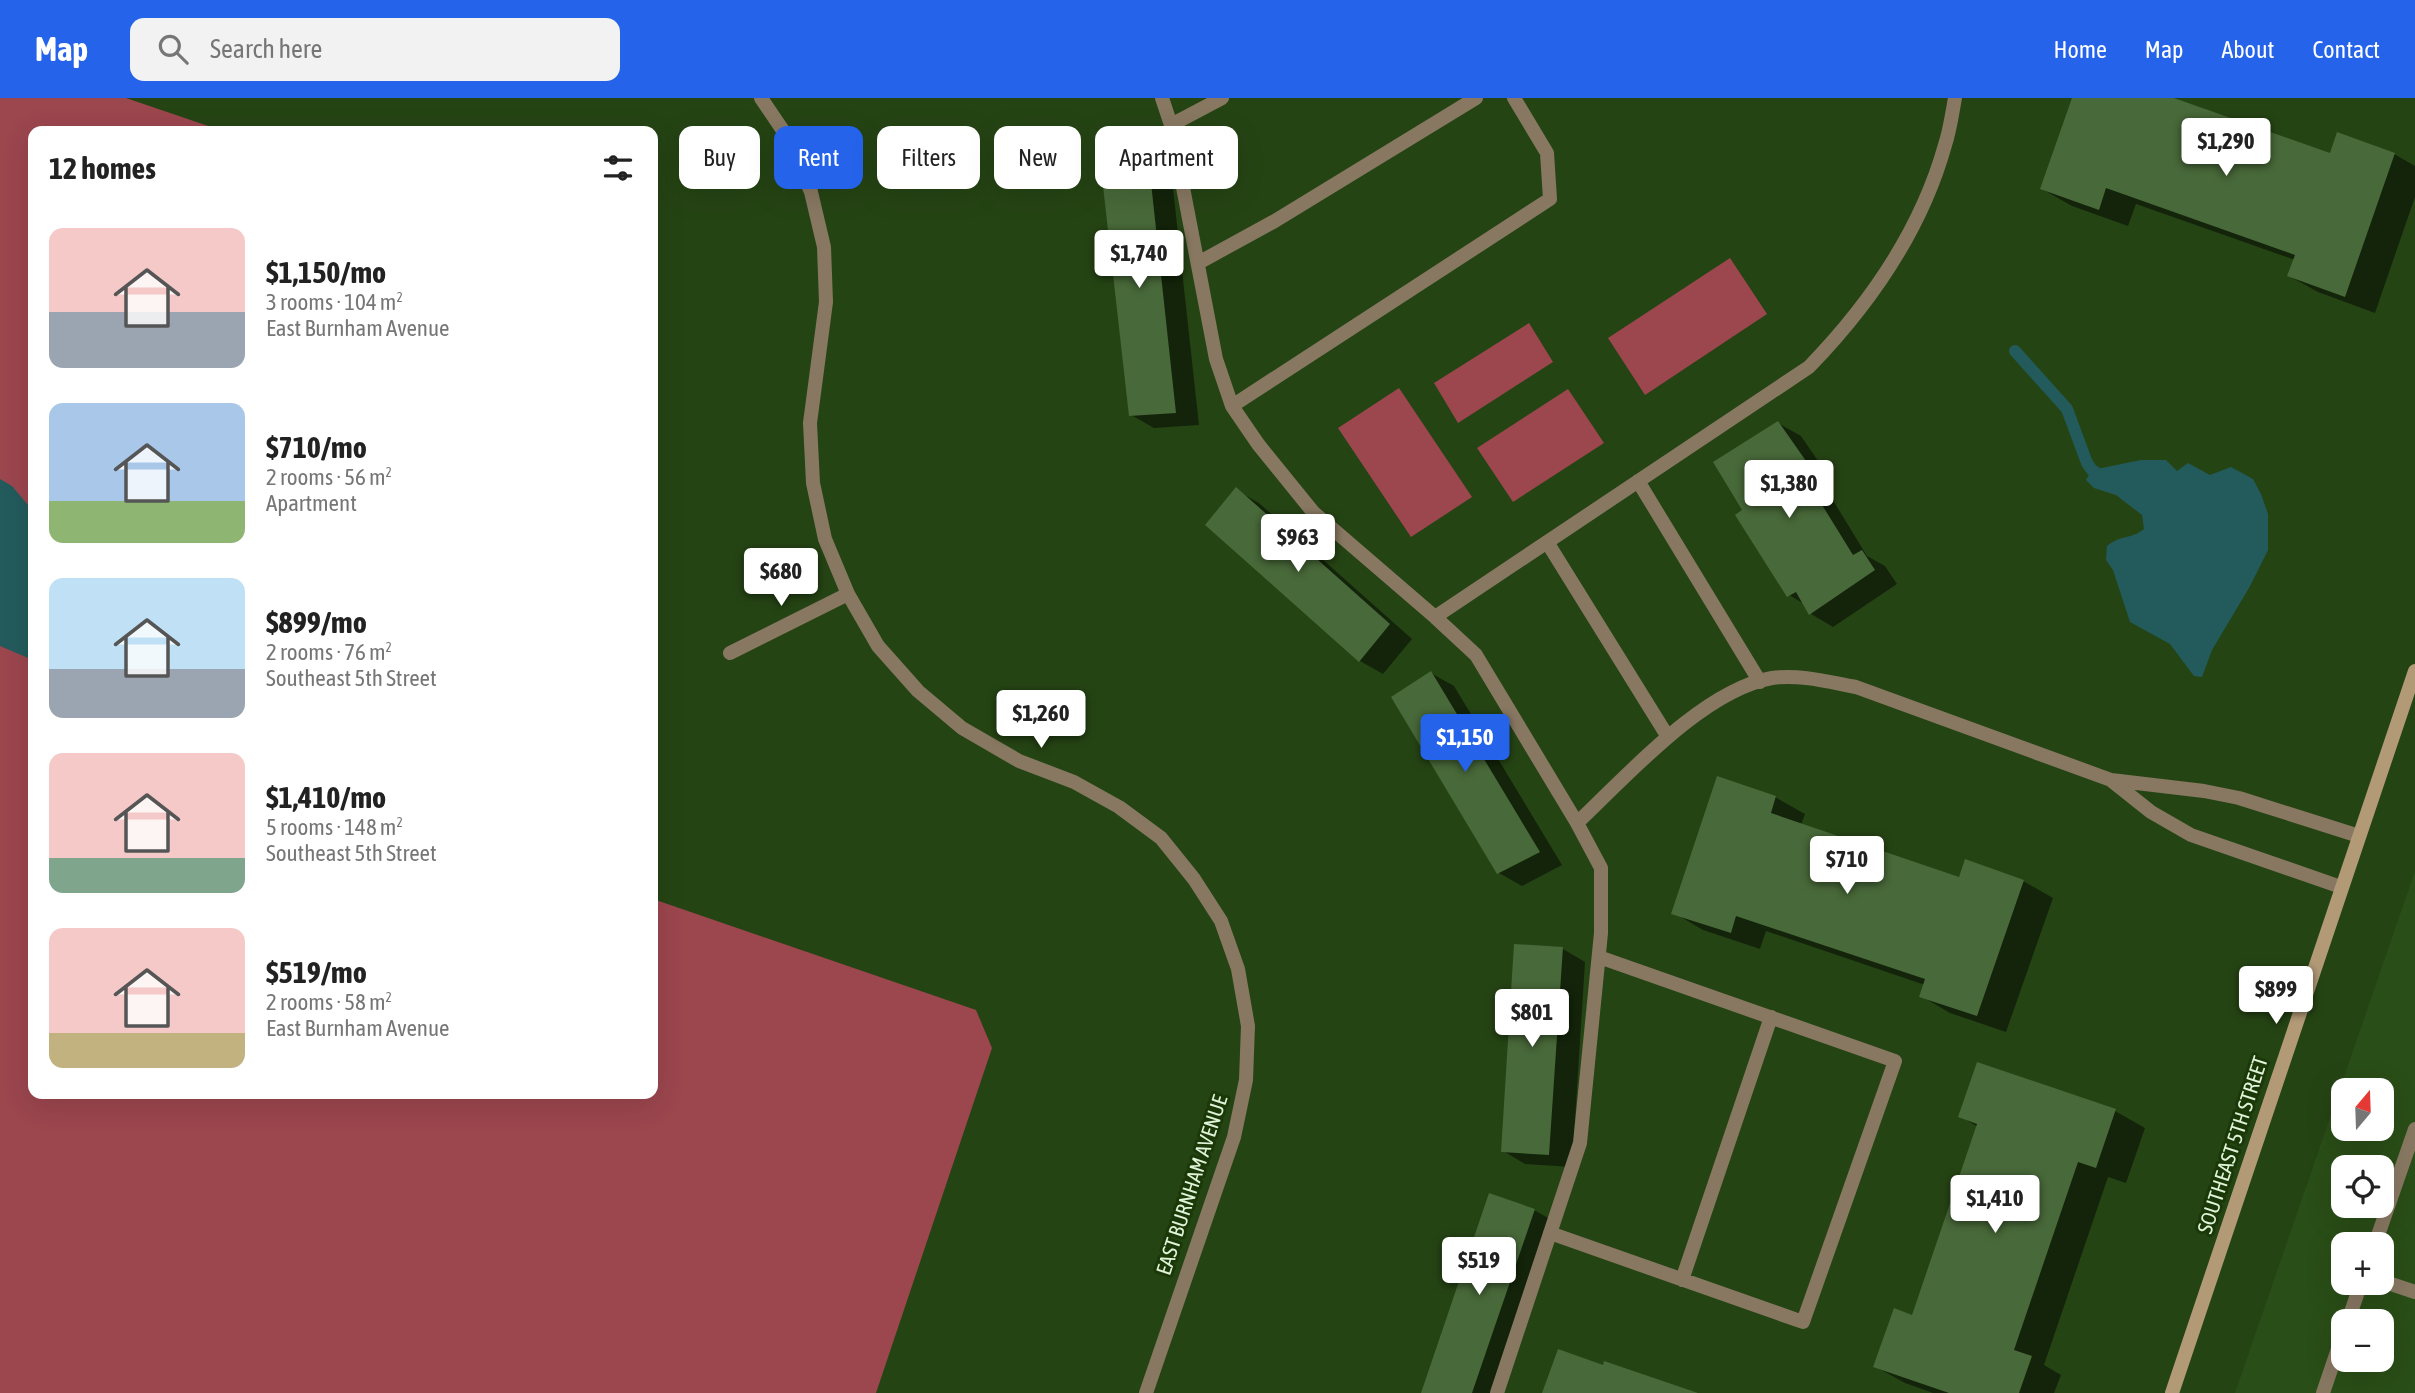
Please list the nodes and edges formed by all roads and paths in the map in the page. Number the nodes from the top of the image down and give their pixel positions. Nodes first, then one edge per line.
1 (761, 98) edge
2 (1162, 98) edge
3 (1222, 98) edge
4 (1476, 98) edge
5 (1514, 98) edge
6 (1955, 98) edge
7 (1171, 125) junction
8 (1198, 263) junction
9 (1232, 406) junction
10 (1638, 481) junction
11 (1547, 542) junction
12 (848, 594) junction
13 (1435, 617) junction
14 (730, 653) dead end
15 (2415, 671) edge
16 (1760, 682) junction
17 (1668, 737) junction
18 (2110, 780) junction
19 (1577, 823) junction
20 (2359, 835) junction
21 (2341, 887) junction
22 (1598, 957) junction
23 (1771, 1017) junction
24 (2415, 1129) edge
25 (2379, 1232) edge
26 (1550, 1233) junction
27 (1682, 1280) junction
28 (2394, 1285) edge
29 (2415, 1292) edge
30 (2333, 1372) edge
31 (2328, 1391) edge
32 (1146, 1393) edge
33 (1497, 1393) edge
34 (2172, 1393) edge

1 - 12 street, EAST BURNHAM AVENUE
2 - 7 street
3 - 7 street
4 - 8 street
5 - 9 street
6 - 10 street
7 - 8 street
8 - 9 street
9 - 13 street
10 - 11 street
10 - 16 street
11 - 13 street
11 - 17 street
12 - 14 street
12 - 32 street, EAST BURNHAM AVENUE
13 - 19 street
15 - 20 street, SOUTHEAST 5TH STREET
16 - 17 street
16 - 18 street
17 - 19 street
18 - 20 street
18 - 21 street
19 - 22 street
20 - 21 street, SOUTHEAST 5TH STREET
21 - 34 street, SOUTHEAST 5TH STREET
22 - 23 street
22 - 26 street
23 - 27 street
23 - 27 street
24 - 25 street
26 - 27 street
26 - 33 street
28 - 29 street
30 - 31 street

